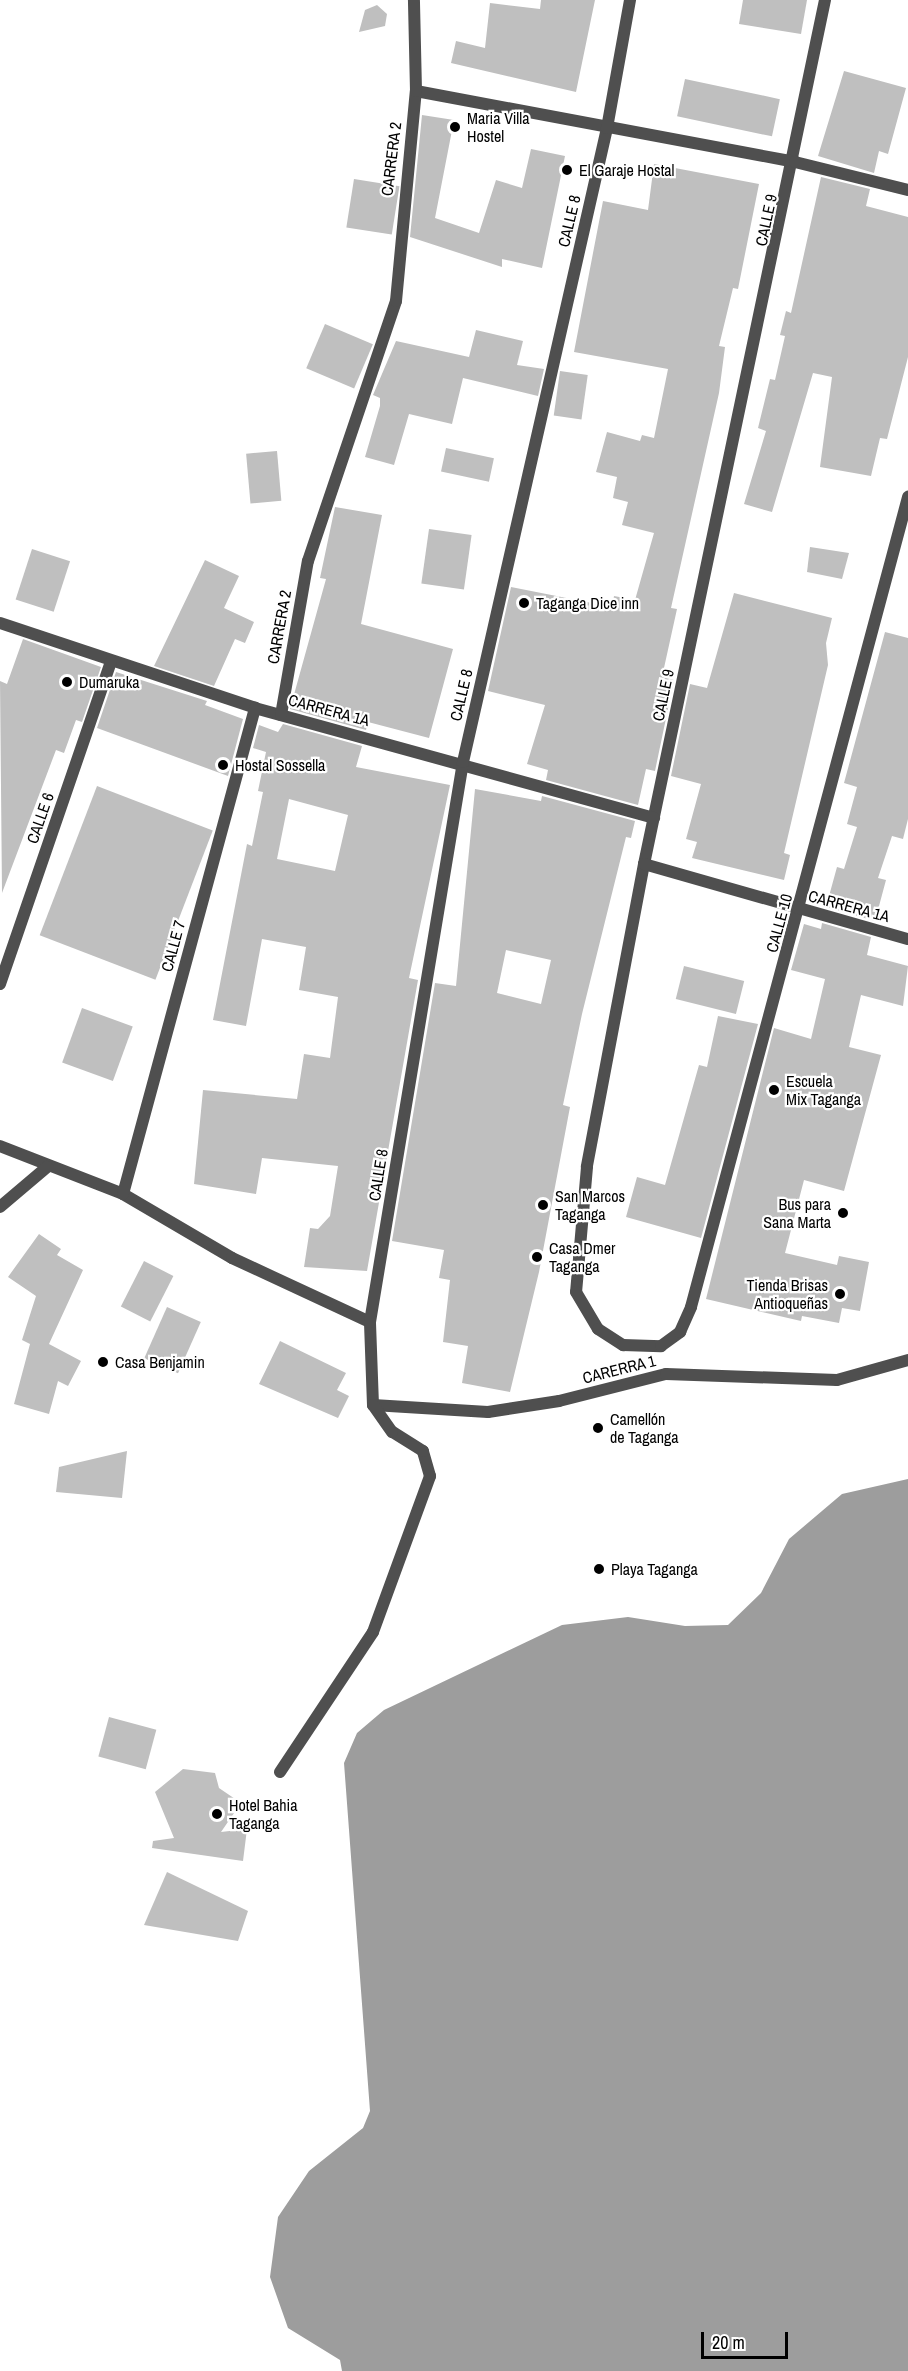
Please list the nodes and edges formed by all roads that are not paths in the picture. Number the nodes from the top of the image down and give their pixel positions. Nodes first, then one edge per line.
1 (414, 0) edge
2 (630, 0) edge
3 (825, 0) edge
4 (416, 91) junction
5 (607, 128) junction
6 (795, 162) junction
7 (908, 190) edge
8 (908, 497) edge
9 (0, 623) edge
10 (111, 662) junction
11 (255, 708) junction
12 (281, 715) junction
13 (463, 762) junction
14 (654, 818) junction
15 (644, 864) junction
16 (800, 911) junction
17 (908, 939) edge
18 (0, 984) edge
19 (0, 1146) edge
20 (47, 1167) junction
21 (123, 1194) junction
22 (0, 1207) edge
23 (370, 1322) junction
24 (661, 1346) joint
25 (908, 1360) edge
26 (373, 1405) junction
27 (280, 1772) dead end

1 - 4 street, CARRERA 2
2 - 5 street, CALLE 8
3 - 6 street, CALLE 9
4 - 5 street
4 - 12 street, CARRERA 2
5 - 6 street
5 - 13 street, CALLE 8
6 - 7 street
6 - 14 street, CALLE 9
8 - 16 street, CALLE 10
9 - 10 street, CARRERA 1A
10 - 11 street, CARRERA 1A
10 - 18 street, CALLE 6
11 - 12 street, CARRERA 1A
11 - 21 street, CALLE 7
12 - 13 street, CARRERA 1A
13 - 14 street, CARRERA 1A
13 - 23 street, CALLE 8
14 - 15 street, CALLE 9
15 - 16 street, CARRERA 1A
15 - 24 street, CALLE 9
16 - 17 street, CARRERA 1A
16 - 24 street, CALLE 10
19 - 20 street
20 - 21 street
20 - 22 street
21 - 23 street
23 - 26 street, CALLE 8
25 - 26 street, CARERRA 1
26 - 27 street

